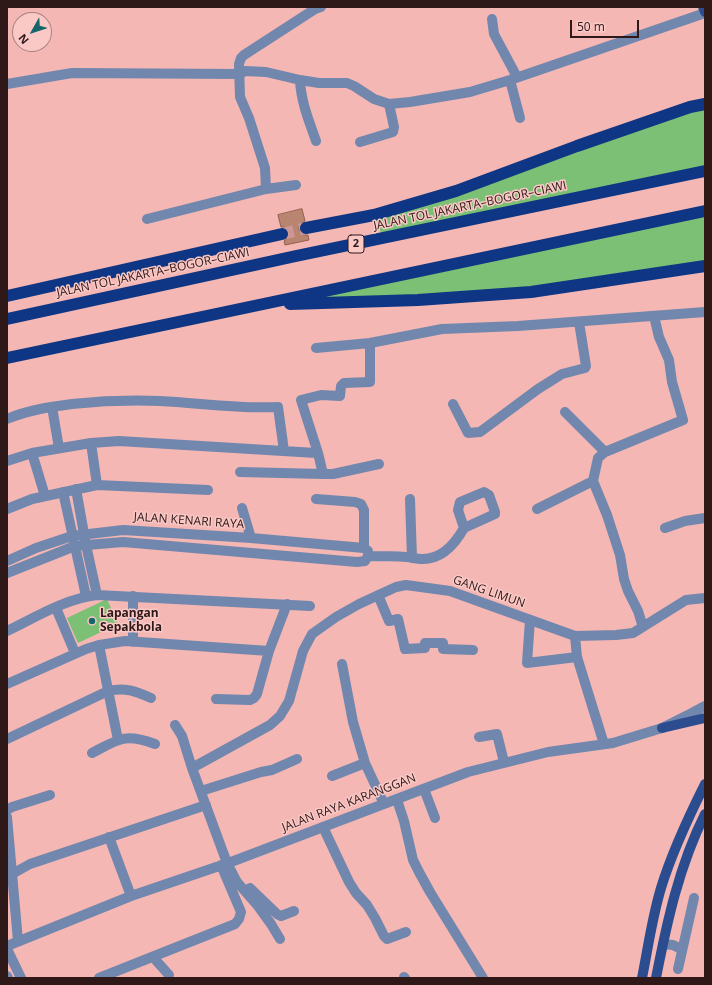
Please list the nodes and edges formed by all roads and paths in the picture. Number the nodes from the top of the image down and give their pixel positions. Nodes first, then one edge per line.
1 (321, 7) edge
2 (703, 7) edge
3 (309, 10) edge
4 (705, 12) edge
5 (492, 19) dead end
6 (240, 74) junction
7 (513, 79) junction
8 (300, 80) junction
9 (7, 84) edge
10 (705, 98) edge
11 (389, 104) junction
12 (705, 104) edge
13 (690, 107) junction
14 (520, 118) dead end
15 (316, 141) dead end
16 (360, 142) dead end
17 (705, 171) edge
18 (296, 185) dead end
19 (266, 189) junction
20 (705, 211) edge
21 (147, 219) dead end
22 (306, 228) tunnel mouth
23 (282, 234) tunnel mouth
24 (705, 266) edge
25 (7, 296) edge
26 (256, 306) junction
27 (705, 312) edge
28 (654, 316) junction
29 (7, 319) edge
30 (579, 322) junction
31 (370, 343) junction
32 (316, 348) dead end
33 (7, 358) edge
34 (453, 404) dead end
35 (52, 407) junction
36 (565, 412) dead end
37 (7, 419) edge
38 (91, 443) junction
39 (59, 448) junction
40 (284, 451) junction
41 (605, 452) junction
42 (32, 453) junction
43 (316, 453) dead end
44 (7, 461) edge
45 (379, 464) dead end
46 (240, 472) dead end
47 (323, 474) junction
48 (593, 481) junction
49 (97, 485) junction
50 (76, 489) junction
51 (208, 490) dead end
52 (64, 492) junction
53 (45, 496) junction
54 (316, 499) dead end
55 (410, 499) dead end
56 (7, 508) edge
57 (242, 508) dead end
58 (537, 509) dead end
59 (705, 518) edge
60 (464, 528) dead end
61 (665, 528) dead end
62 (84, 534) junction
63 (72, 536) junction
64 (251, 538) junction
65 (86, 545) junction
66 (75, 546) junction
67 (366, 552) junction
68 (412, 558) junction
69 (7, 561) edge
70 (7, 573) edge
71 (97, 595) junction
72 (378, 595) junction
73 (86, 596) junction
74 (133, 596) junction
75 (705, 598) edge
76 (288, 604) junction
77 (310, 606) dead end
78 (56, 608) junction
79 (530, 620) junction
80 (643, 627) junction
81 (7, 631) edge
82 (575, 636) junction
83 (132, 642) junction
84 (99, 645) junction
85 (473, 650) dead end
86 (269, 652) junction
87 (75, 653) junction
88 (577, 657) junction
89 (342, 664) dead end
90 (7, 684) edge
91 (108, 691) junction
92 (151, 698) dead end
93 (216, 699) dead end
94 (705, 706) edge
95 (705, 718) edge
96 (175, 725) dead end
97 (662, 728) junction
98 (478, 737) dead end
99 (7, 739) edge
100 (118, 740) junction
101 (155, 744) dead end
102 (604, 744) junction
103 (92, 753) dead end
104 (297, 759) dead end
105 (504, 762) junction
106 (365, 763) junction
107 (192, 768) junction
108 (332, 776) dead end
109 (705, 784) edge
110 (424, 789) junction
111 (201, 791) junction
112 (50, 795) dead end
113 (396, 800) junction
114 (384, 804) junction
115 (206, 805) junction
116 (7, 810) edge
117 (705, 814) edge
118 (7, 817) edge
119 (435, 818) dead end
120 (323, 827) junction
121 (109, 837) junction
122 (226, 863) junction
123 (12, 874) junction
124 (131, 896) junction
125 (694, 898) dead end
126 (294, 911) dead end
127 (406, 932) dead end
128 (280, 939) dead end
129 (18, 941) junction
130 (662, 944) junction
131 (7, 946) edge
132 (7, 949) edge
133 (681, 949) junction
134 (154, 957) junction
135 (678, 969) dead end
136 (169, 975) dead end
137 (21, 978) edge
138 (99, 978) edge
139 (483, 978) edge
140 (642, 978) edge
141 (656, 978) edge

1 - 3 street
2 - 4 main road
3 - 6 street
4 - 7 street
5 - 7 street
6 - 8 street
6 - 9 street
6 - 19 street
7 - 11 street
7 - 14 street
8 - 11 street
8 - 15 street
10 - 13 highway
11 - 16 street
12 - 13 highway
13 - 22 highway
17 - 29 highway, JALAN TOL JAKARTA–BOGOR–CIAWI / 2
18 - 19 street
19 - 21 street
20 - 26 highway
23 - 25 highway
24 - 26 highway
26 - 33 highway
27 - 28 street
28 - 30 street
28 - 41 street
30 - 31 street
30 - 34 street
31 - 32 street
31 - 47 street
35 - 37 street
35 - 39 street
35 - 40 street
36 - 41 street
38 - 39 street
38 - 40 street
38 - 49 street
39 - 42 street
40 - 43 street
41 - 48 street
42 - 44 street
42 - 53 street
45 - 47 street
46 - 47 street
48 - 58 street
48 - 80 street
49 - 50 street
49 - 51 street
50 - 52 street
50 - 62 street
52 - 53 street
52 - 63 street
53 - 56 street
54 - 67 street
55 - 68 street
57 - 64 street
59 - 61 street
60 - 68 street, JALAN KENARI RAYA
62 - 63 street, JALAN KENARI RAYA
62 - 64 street, JALAN KENARI RAYA
62 - 65 street
63 - 66 street
63 - 69 street, JALAN KENARI RAYA
64 - 67 street, JALAN KENARI RAYA
65 - 66 street, JALAN KENARI RAYA
65 - 67 street, JALAN KENARI RAYA
65 - 71 street
66 - 70 street, JALAN KENARI RAYA
66 - 73 street
67 - 68 street, JALAN KENARI RAYA
71 - 73 street
71 - 74 street
72 - 79 street, GANG LIMUN
72 - 85 street
72 - 107 street, GANG LIMUN
73 - 78 street
74 - 76 street
74 - 83 street
75 - 80 street, GANG LIMUN
76 - 77 street
76 - 86 street
78 - 81 street
78 - 87 street
79 - 82 street, GANG LIMUN
79 - 88 street
80 - 82 street, GANG LIMUN
82 - 88 street
83 - 84 street
83 - 86 street
84 - 87 street
84 - 91 street
86 - 93 street
87 - 90 street
88 - 102 street
89 - 106 street
91 - 92 street
91 - 99 street
91 - 100 street
94 - 97 street, JALAN RAYA KARANGGAN
95 - 97 main road
96 - 107 street
97 - 102 street, JALAN RAYA KARANGGAN
98 - 105 street
100 - 101 street
100 - 103 street
102 - 105 street, JALAN RAYA KARANGGAN
104 - 111 street
105 - 110 street, JALAN RAYA KARANGGAN
106 - 108 street
106 - 114 street
107 - 111 street
109 - 140 main road
110 - 113 street, JALAN RAYA KARANGGAN
110 - 119 street
111 - 115 street
112 - 116 street
113 - 114 street, JALAN RAYA KARANGGAN
113 - 139 street
114 - 120 street, JALAN RAYA KARANGGAN
115 - 121 street
115 - 122 street
117 - 130 main road
118 - 123 street
120 - 122 street, JALAN RAYA KARANGGAN
120 - 127 street
121 - 123 street
121 - 124 street
122 - 124 street, JALAN RAYA KARANGGAN
122 - 126 street
122 - 128 street
122 - 134 street
123 - 129 street
124 - 129 street, JALAN RAYA KARANGGAN
125 - 133 street
129 - 131 street, JALAN RAYA KARANGGAN
130 - 133 street
130 - 141 main road
132 - 137 street
133 - 135 street
134 - 136 street
134 - 138 street

